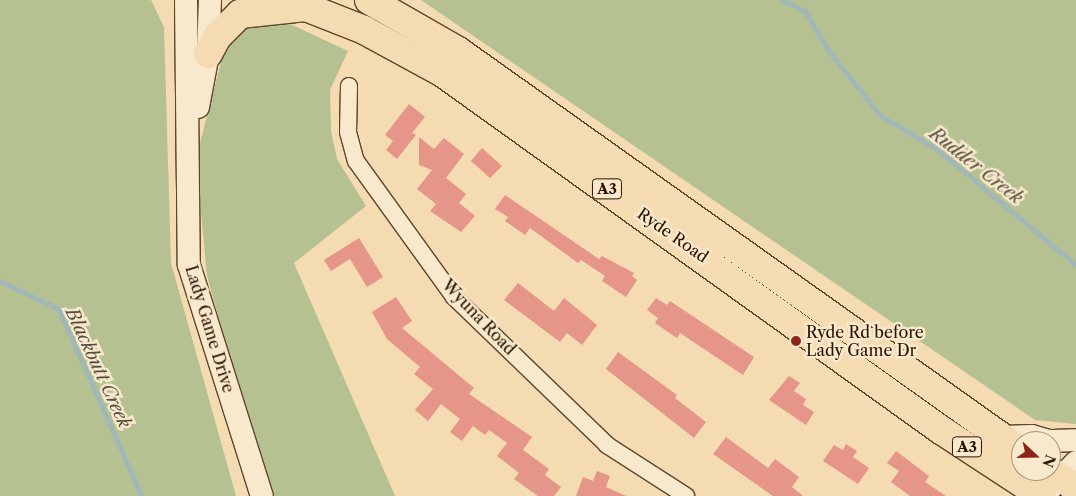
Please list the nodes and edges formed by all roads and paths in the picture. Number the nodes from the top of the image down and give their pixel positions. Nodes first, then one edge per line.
1 (186, 0) edge
2 (210, 0) edge
3 (369, 0) edge
4 (297, 3) edge
5 (208, 54) junction
6 (350, 86) dead end
7 (190, 158) junction
8 (1076, 440) edge
9 (1061, 441) edge
10 (1011, 443) edge
11 (1060, 483) edge
12 (674, 493) edge
13 (262, 496) edge

1 - 7 main road, Lady Game Drive
2 - 5 main road, Lady Game Drive
3 - 10 highway, Ryde Road / A3
4 - 5 highway
4 - 11 highway, Ryde Road / A3
5 - 7 main road, Lady Game Drive
6 - 12 street, Wyuna Road
7 - 13 main road, Lady Game Drive
8 - 9 main road

